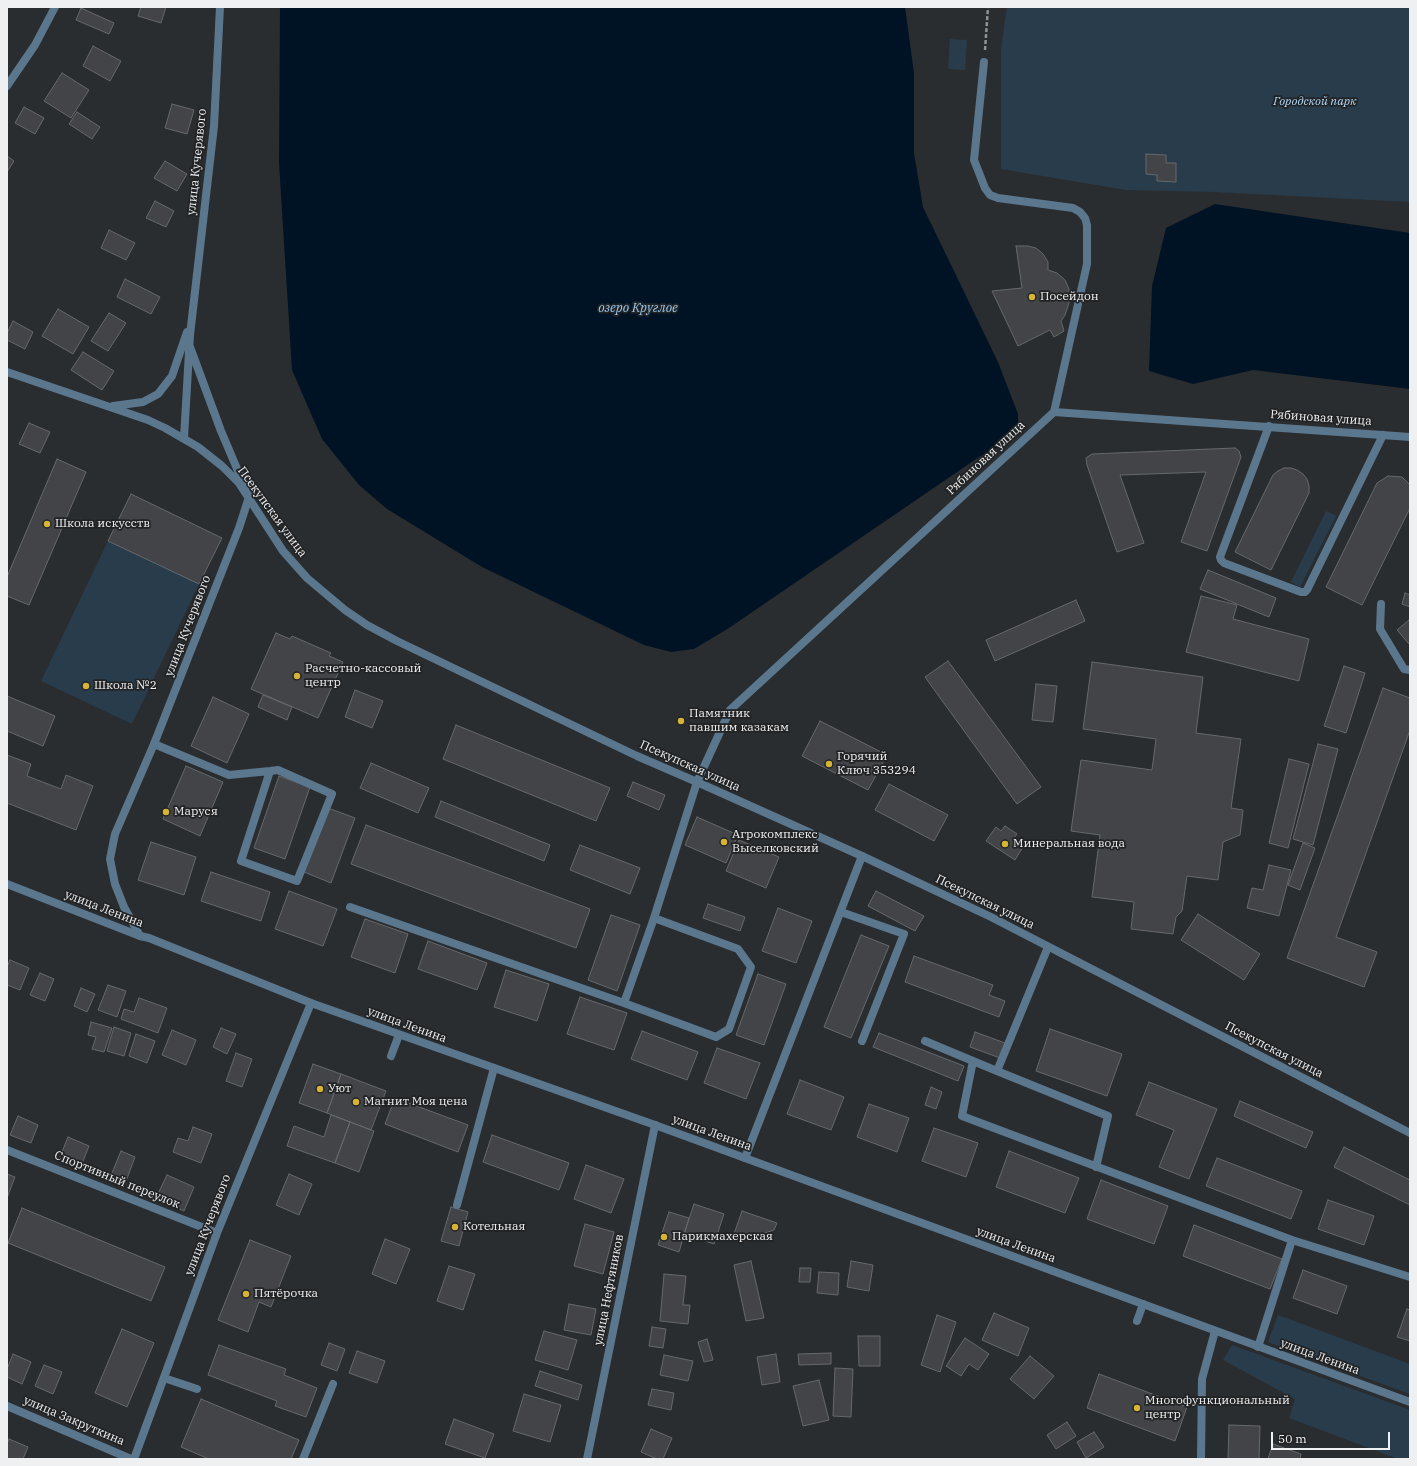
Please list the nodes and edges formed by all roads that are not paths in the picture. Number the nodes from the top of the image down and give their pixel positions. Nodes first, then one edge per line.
1 (55, 7) edge
2 (220, 7) edge
3 (984, 62) road end
4 (7, 86) edge
5 (192, 320) junction
6 (190, 347) junction
7 (7, 372) edge
8 (108, 406) junction
9 (1054, 412) junction
10 (1269, 426) junction
11 (1383, 435) junction
12 (1410, 437) edge
13 (184, 438) junction
14 (249, 497) junction
15 (1381, 604) dead end
16 (1410, 670) edge
17 (154, 744) junction
18 (270, 770) junction
19 (697, 782) junction
20 (862, 856) junction
21 (7, 884) edge
22 (350, 907) dead end
23 (841, 912) junction
24 (654, 918) junction
25 (140, 936) junction
26 (1048, 947) junction
27 (311, 1003) junction
28 (624, 1003) junction
29 (399, 1035) junction
30 (862, 1040) dead end
31 (925, 1041) dead end
32 (391, 1056) dead end
33 (973, 1061) junction
34 (494, 1068) junction
35 (997, 1071) junction
36 (655, 1125) junction
37 (1410, 1133) edge
38 (7, 1150) edge
39 (745, 1158) junction
40 (1096, 1167) junction
41 (457, 1205) dead end
42 (217, 1232) junction
43 (1292, 1240) junction
44 (1410, 1277) edge
45 (1143, 1304) junction
46 (1137, 1321) dead end
47 (1215, 1331) junction
48 (1258, 1347) junction
49 (164, 1378) junction
50 (333, 1384) dead end
51 (197, 1389) dead end
52 (1410, 1402) edge
53 (7, 1406) edge
54 (131, 1459) edge
55 (134, 1459) edge
56 (303, 1459) edge
57 (587, 1459) edge
58 (1201, 1459) edge

1 - 4 street
2 - 5 street, улица Кучерявого
3 - 9 street
5 - 6 street, улица Кучерявого
5 - 8 street, улица Кучерявого
6 - 13 street, улица Кучерявого
6 - 14 street, улица Кучерявого
7 - 8 street, Псекупская улица
8 - 13 street, Псекупская улица
9 - 10 street, Рябиновая улица
9 - 19 street, Рябиновая улица
10 - 11 street, Рябиновая улица
10 - 11 street
11 - 12 street, Рябиновая улица
13 - 14 street, Псекупская улица
14 - 17 street, улица Кучерявого
14 - 19 street, Псекупская улица
15 - 16 street
17 - 18 street
17 - 25 street, улица Кучерявого
18 - 18 street
19 - 20 street, Псекупская улица
19 - 24 street, Рябиновая улица
20 - 23 street
20 - 26 street, Псекупская улица
21 - 25 street, улица Ленина
22 - 28 street
23 - 30 street
23 - 39 street
24 - 28 street, Рябиновая улица
24 - 28 street
25 - 27 street, улица Ленина
26 - 35 street
26 - 37 street, Псекупская улица
27 - 29 street, улица Ленина
27 - 42 street, улица Кучерявого
29 - 32 street
29 - 34 street, улица Ленина
31 - 33 street
33 - 35 street
33 - 40 street
34 - 36 street, улица Ленина
34 - 41 street
35 - 40 street
36 - 39 street, улица Ленина
36 - 57 street, улица Нефтяников
38 - 42 street, Спортивный переулок
39 - 45 street, улица Ленина
40 - 43 street
42 - 49 street, улица Кучерявого
43 - 44 street
43 - 48 street
45 - 46 street
45 - 47 street, улица Ленина
47 - 48 street, улица Ленина
47 - 58 street
48 - 52 street, улица Ленина
49 - 51 street
49 - 55 street, улица Кучерявого
50 - 56 street
53 - 54 street, улица Закруткина

